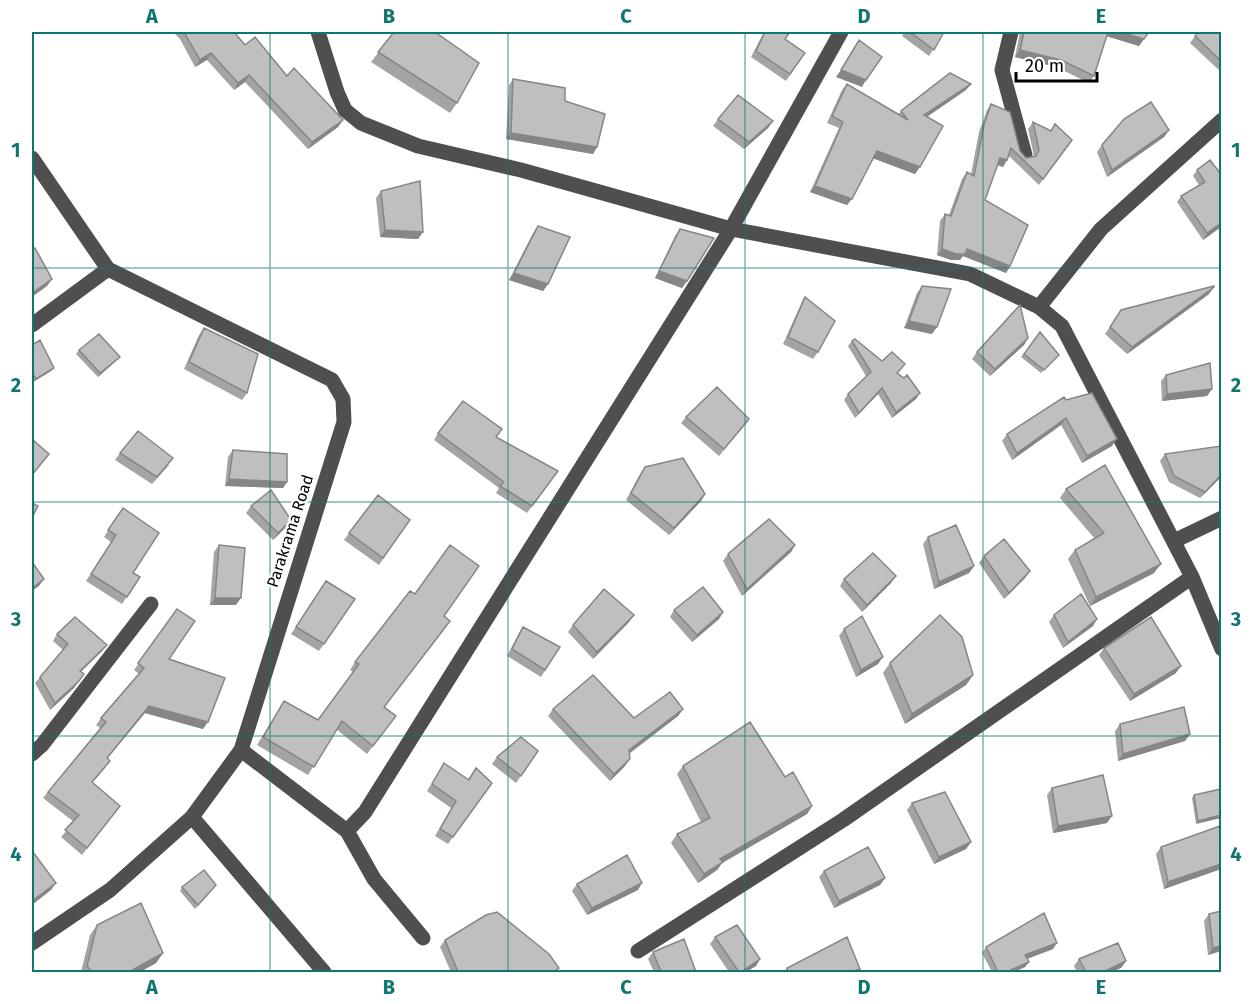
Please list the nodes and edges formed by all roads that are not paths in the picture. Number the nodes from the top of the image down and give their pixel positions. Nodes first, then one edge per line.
1 (318, 32) edge
2 (841, 32) edge
3 (1011, 32) edge
4 (1221, 120) edge
5 (1025, 155) edge
6 (32, 158) edge
7 (731, 229) junction
8 (108, 268) junction
9 (1040, 307) junction
10 (32, 325) edge
11 (1221, 518) edge
12 (1174, 541) junction
13 (1192, 578) junction
14 (151, 604) dead end
15 (1221, 649) edge
16 (241, 750) junction
17 (32, 754) edge
18 (192, 817) junction
19 (347, 831) junction
20 (423, 938) dead end
21 (32, 943) edge
22 (638, 951) dead end
23 (324, 972) edge

1 - 7 street
2 - 7 street
3 - 5 street
4 - 9 street
6 - 8 street
7 - 9 street
7 - 19 street
8 - 10 street
8 - 16 street, Parakrama Road
9 - 12 street
11 - 12 street
12 - 13 street
13 - 15 street
13 - 22 street
14 - 17 street
16 - 18 street, Parakrama Road
16 - 19 street
18 - 21 street, Parakrama Road
18 - 23 street
19 - 20 street

